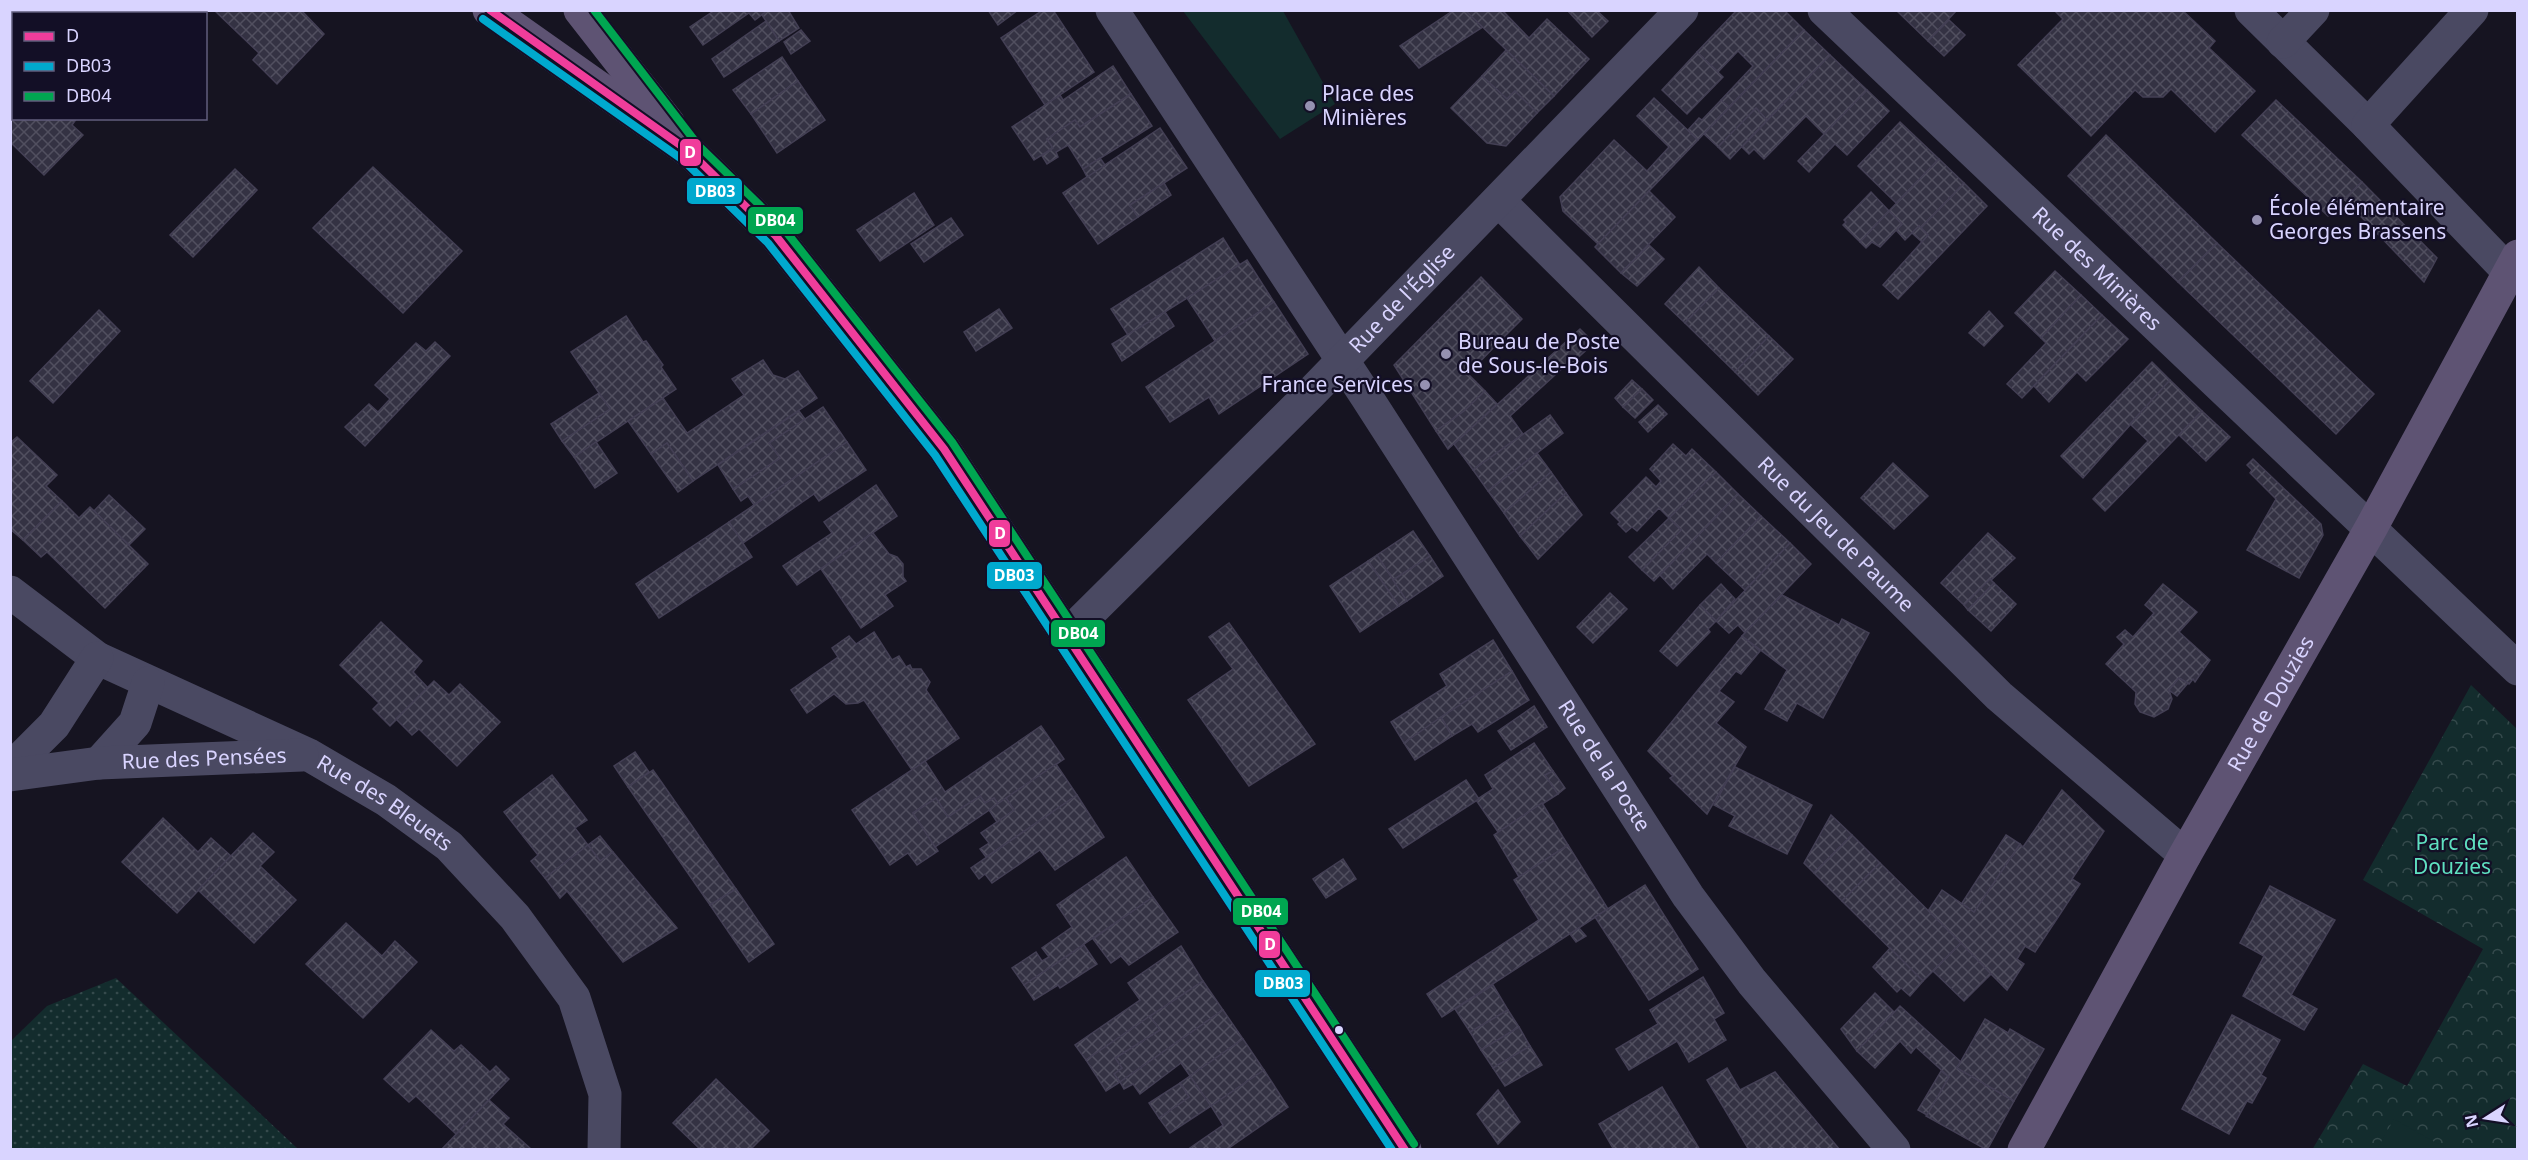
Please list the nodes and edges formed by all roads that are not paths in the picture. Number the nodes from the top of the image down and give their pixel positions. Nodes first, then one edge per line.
1 (489, 10) edge
2 (1112, 10) edge
3 (1682, 10) edge
4 (1824, 10) edge
5 (2251, 10) edge
6 (2313, 10) edge
7 (2472, 10) edge
8 (584, 12) edge
9 (2283, 42) junction
10 (2368, 125) junction
11 (690, 152) junction
12 (1499, 201) junction
13 (2513, 264) edge
14 (1342, 359) junction
15 (2371, 528) junction
16 (10, 592) edge
17 (1066, 636) junction
18 (97, 658) junction
19 (2517, 669) edge
20 (148, 683) junction
21 (309, 755) junction
22 (99, 763) junction
23 (10, 769) edge
24 (10, 775) edge
25 (2185, 855) junction
26 (604, 1149) edge
27 (1405, 1149) edge
28 (1894, 1149) edge
29 (2024, 1149) edge

1 - 11 main road
2 - 14 street, Rue de la Poste
3 - 12 street, Rue de l'Église
4 - 15 street, Rue des Minières
5 - 9 street
6 - 9 street
7 - 10 street
8 - 11 main road
9 - 10 street
10 - 13 street
11 - 17 main road
12 - 14 street, Rue de l'Église
12 - 25 street, Rue du Jeu de Paume
13 - 15 main road, Rue de Douzies
14 - 17 street, Rue de l'Église
14 - 28 street, Rue de la Poste
15 - 19 street, Rue des Minières
15 - 25 main road, Rue de Douzies
16 - 18 street, Rue des Bleuets
17 - 27 main road
18 - 20 street, Rue des Bleuets
18 - 23 street
20 - 21 street, Rue des Bleuets
20 - 22 street, Rue des Pensées
21 - 22 street, Rue des Pensées
21 - 26 street, Rue des Bleuets
22 - 24 street, Rue des Pensées
25 - 29 main road, Rue de Douzies

